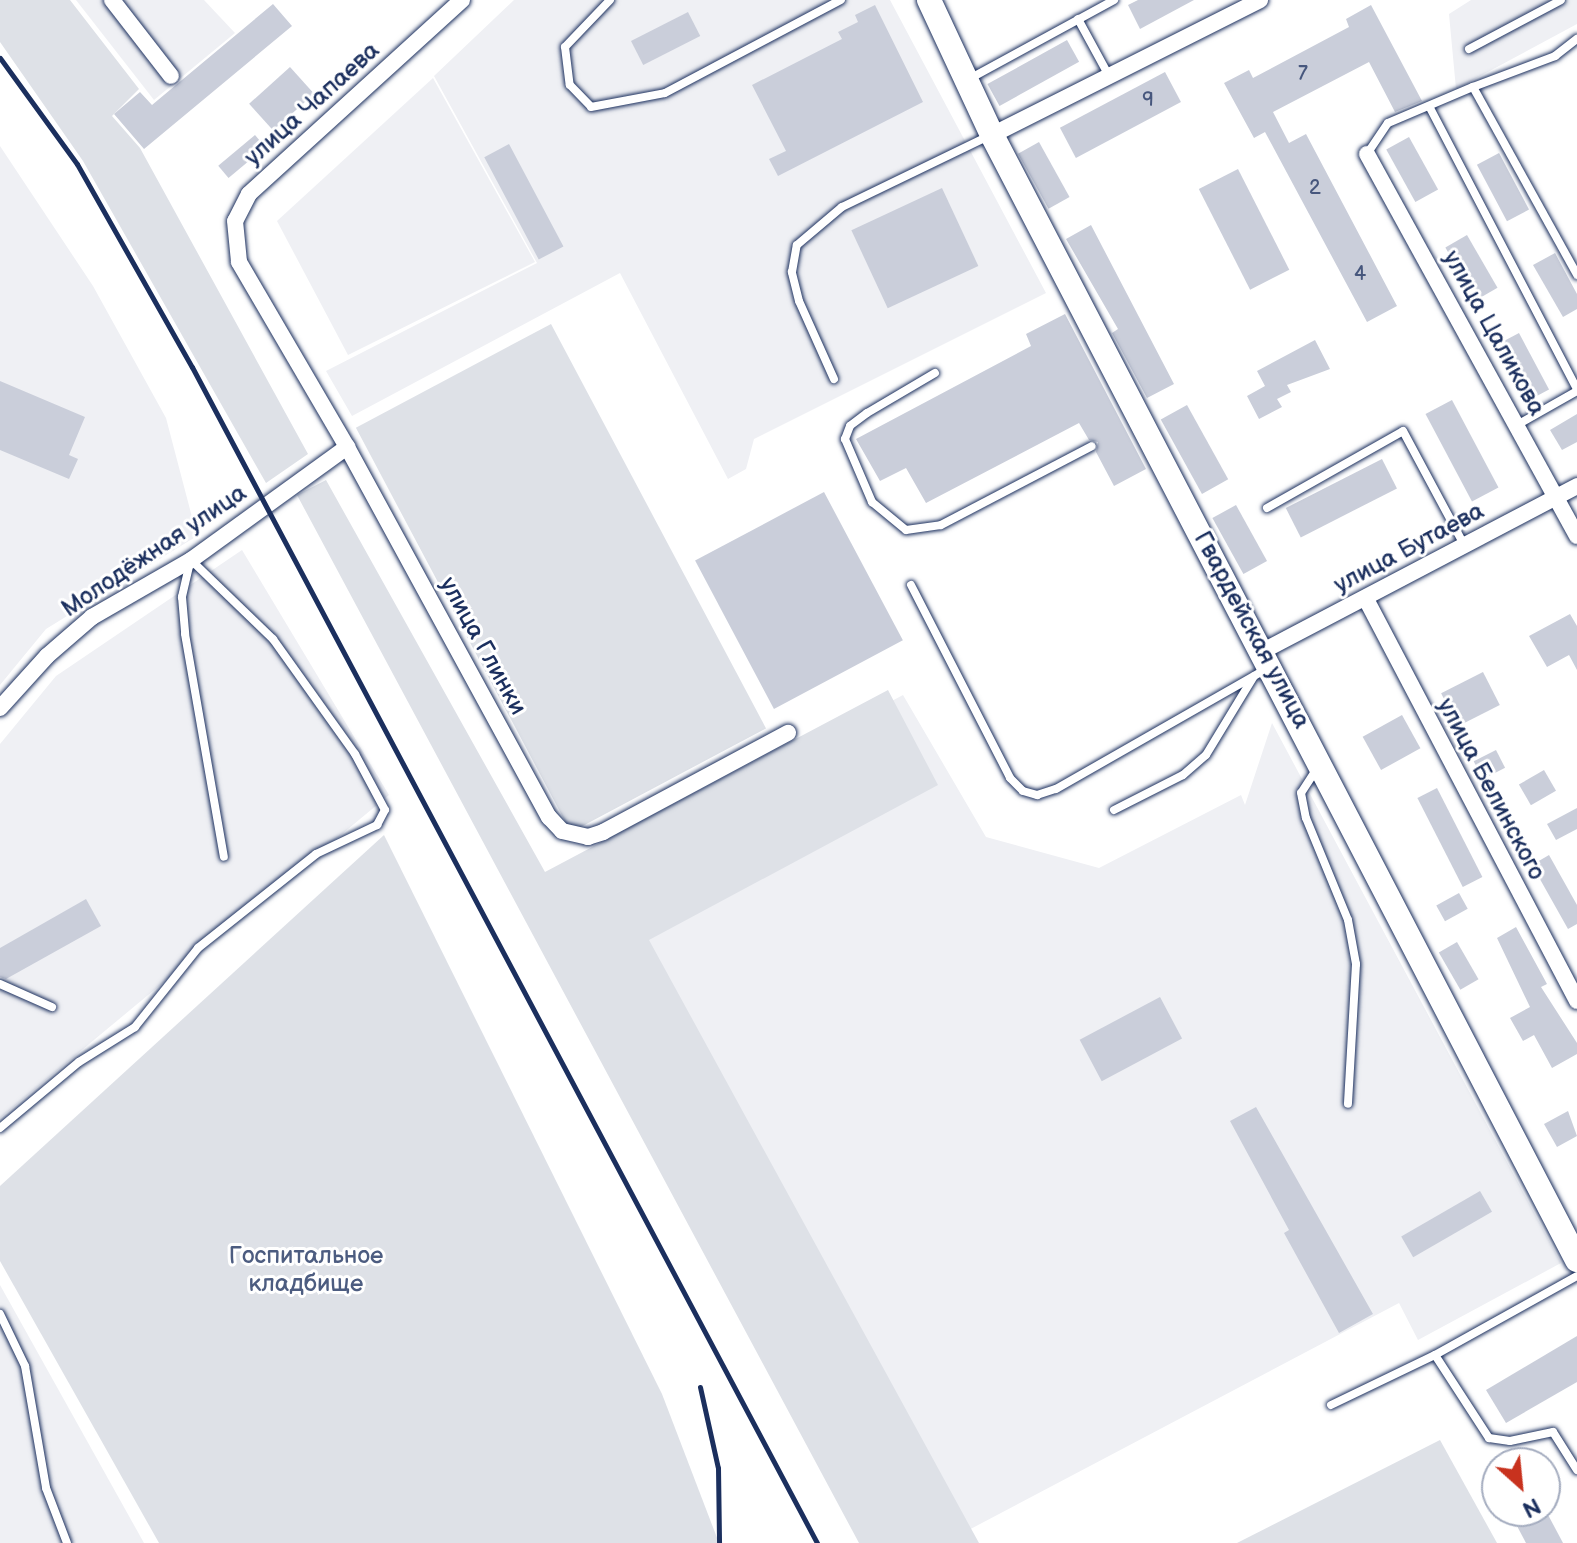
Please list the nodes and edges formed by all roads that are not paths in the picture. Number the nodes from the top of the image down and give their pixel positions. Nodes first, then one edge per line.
1 (112, 0) edge
2 (610, 0) edge
3 (841, 0) edge
4 (929, 0) edge
5 (1114, 0) edge
6 (1259, 0) edge
7 (1561, 0) edge
8 (460, 1) edge
9 (1078, 19) junction
10 (1577, 39) edge
11 (1469, 49) dead end
12 (1108, 74) junction
13 (171, 76) dead end
14 (965, 82) junction
15 (1473, 87) junction
16 (1429, 106) junction
17 (992, 135) junction
18 (1367, 154) joint
19 (239, 262) joint
20 (1577, 275) edge
21 (935, 373) dead end
22 (834, 379) dead end
23 (1577, 390) edge
24 (1517, 425) junction
25 (1092, 446) dead end
26 (347, 447) junction
27 (1577, 486) edge
28 (1557, 497) junction
29 (1267, 508) dead end
30 (1577, 536) edge
31 (1465, 546) junction
32 (191, 560) junction
33 (911, 585) dead end
34 (1366, 599) junction
35 (1263, 664) junction
36 (0, 708) edge
37 (788, 733) dead end
38 (1321, 763) junction
39 (1114, 810) dead end
40 (224, 857) dead end
41 (0, 984) edge
42 (1577, 1001) edge
43 (52, 1007) dead end
44 (1348, 1104) dead end
45 (0, 1128) edge
46 (1577, 1260) edge
47 (1577, 1276) edge
48 (0, 1314) edge
49 (1435, 1355) junction
50 (1331, 1405) dead end
51 (1577, 1470) edge
52 (67, 1543) edge

1 - 13 street
2 - 3 lane
4 - 14 street, Гвардейская улица
5 - 9 lane
6 - 12 street
7 - 11 lane
8 - 19 street, улица Чапаева
9 - 12 lane
9 - 14 lane
10 - 15 lane
12 - 17 street
14 - 17 street, Гвардейская улица
15 - 16 lane
15 - 20 lane
16 - 18 lane
16 - 23 lane
17 - 22 lane
17 - 35 street, Гвардейская улица
18 - 24 street, улица Цаликова
19 - 26 street, улица Глинки
21 - 25 lane
23 - 24 lane
24 - 28 street, улица Цаликова
26 - 32 street, Молодёжная улица
26 - 37 street, улица Глинки
27 - 28 street, улица Бутаева
28 - 30 street, улица Цаликова
28 - 31 street, улица Бутаева
29 - 31 lane
31 - 34 street, улица Бутаева
32 - 36 street, Молодёжная улица
32 - 40 lane
32 - 45 lane
33 - 35 lane
34 - 35 street, улица Бутаева
34 - 42 street, улица Белинского
35 - 38 street, Гвардейская улица
35 - 39 lane
38 - 44 lane
38 - 46 street, Гвардейская улица
41 - 43 lane
47 - 49 lane
48 - 52 lane
49 - 50 lane
49 - 51 lane

